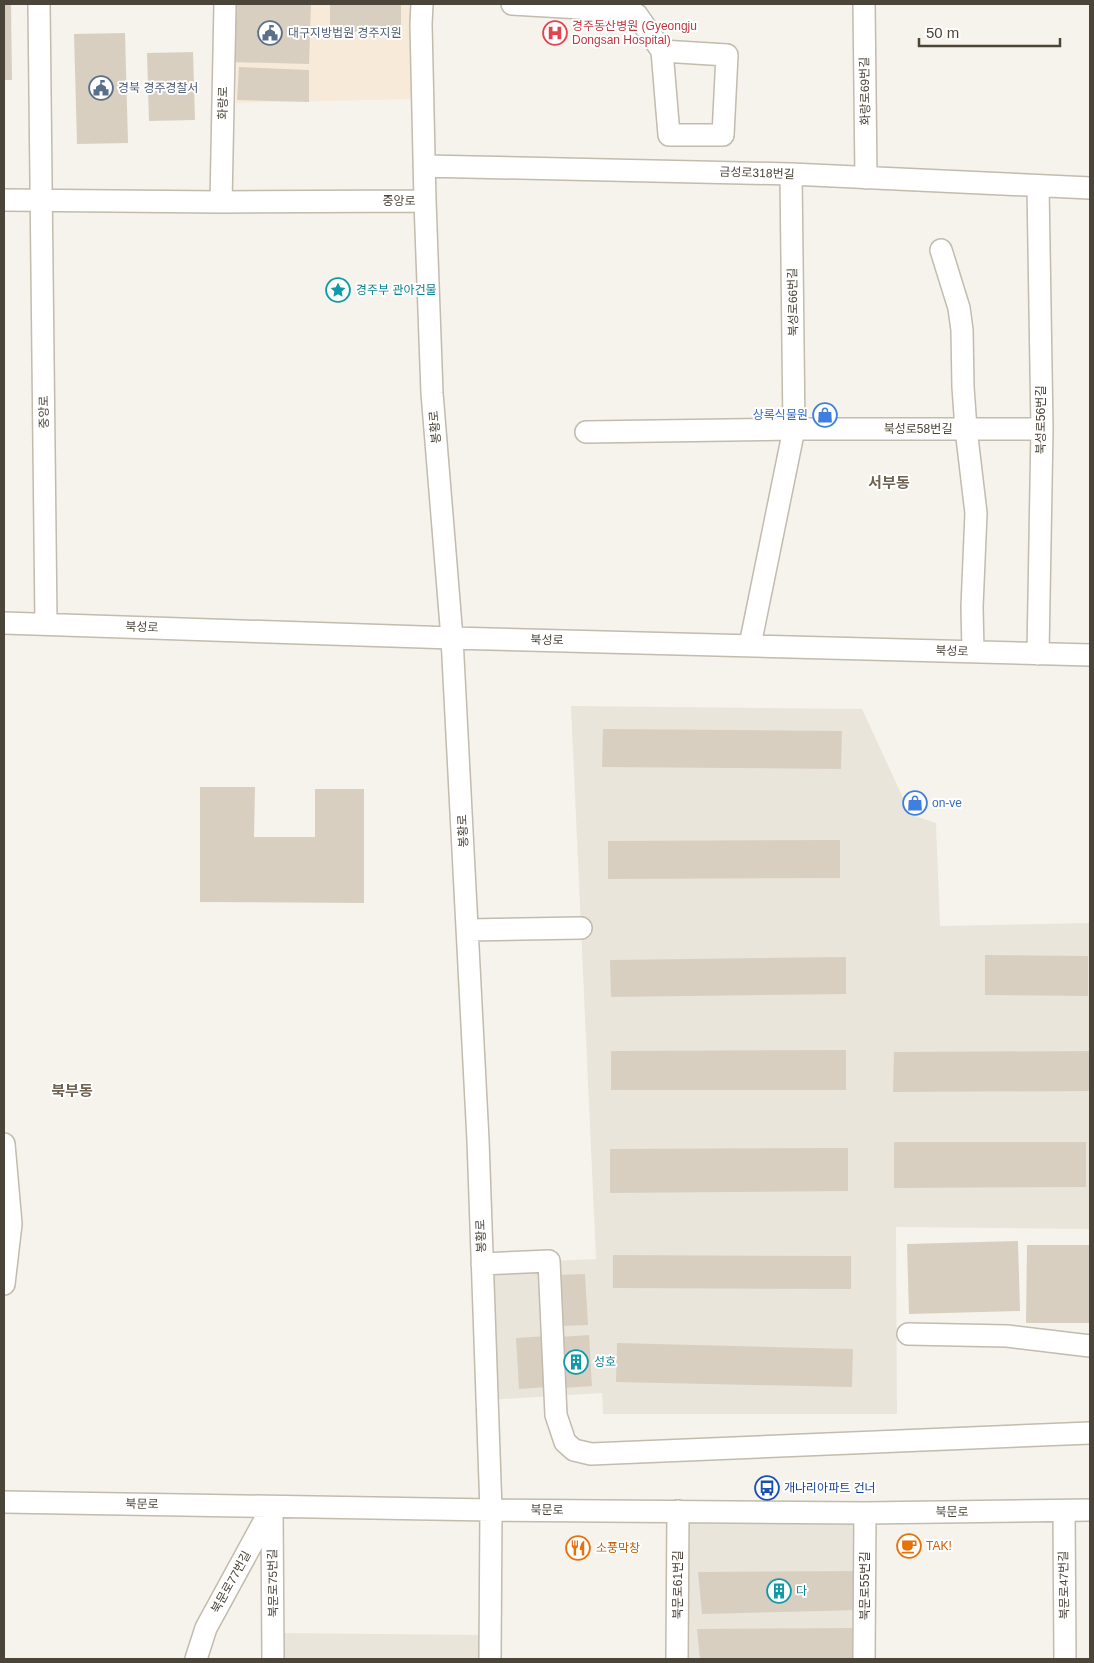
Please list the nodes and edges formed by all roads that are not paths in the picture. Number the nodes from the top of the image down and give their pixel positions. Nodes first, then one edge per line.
1 (39, 4) edge
2 (226, 4) edge
3 (422, 4) edge
4 (512, 4) edge
5 (864, 4) edge
6 (662, 51) junction
7 (424, 166) junction
8 (791, 174) junction
9 (866, 178) junction
10 (1038, 186) junction
11 (1090, 188) edge
12 (4, 200) edge
13 (42, 200) junction
14 (425, 201) junction
15 (221, 202) junction
16 (941, 250) dead end
17 (794, 429) junction
18 (966, 429) junction
19 (1042, 429) junction
20 (586, 432) dead end
21 (4, 623) edge
22 (46, 623) junction
23 (452, 638) junction
24 (750, 645) junction
25 (973, 652) junction
26 (1038, 654) junction
27 (1090, 655) edge
28 (581, 928) dead end
29 (468, 930) junction
30 (4, 1144) edge
31 (482, 1264) junction
32 (4, 1284) edge
33 (908, 1334) dead end
34 (1090, 1346) edge
35 (1090, 1433) edge
36 (4, 1502) edge
37 (272, 1507) junction
38 (491, 1510) junction
39 (678, 1510) junction
40 (1090, 1510) edge
41 (1064, 1511) junction
42 (865, 1513) junction
43 (196, 1659) edge
44 (273, 1659) edge
45 (490, 1659) edge
46 (677, 1659) edge
47 (864, 1659) edge
48 (1065, 1659) edge

1 - 13 street, 중앙로
2 - 15 street, 화랑로
3 - 7 street, 봉황로
4 - 6 street
5 - 9 street, 화랑로69번길
6 - 6 street
7 - 8 street, 금성로318번길
7 - 14 street, 봉황로
8 - 9 street, 금성로318번길
8 - 17 street, 북성로66번길
9 - 10 street, 금성로318번길
10 - 11 street, 금성로318번길
10 - 19 street, 북성로56번길
12 - 13 street
13 - 15 street, 중앙로
13 - 22 street, 중앙로
14 - 15 street, 중앙로
14 - 23 street, 봉황로
16 - 18 street
17 - 18 street, 북성로58번길
17 - 20 street
17 - 24 street, 북성로66번길
18 - 19 street, 북성로58번길
18 - 25 street
19 - 26 street, 북성로56번길
21 - 22 street, 북성로
22 - 23 street, 북성로
23 - 24 street, 북성로
23 - 29 street, 봉황로
24 - 25 street, 북성로
25 - 26 street, 북성로
26 - 27 street, 북성로
28 - 29 street
29 - 31 street, 봉황로
30 - 32 street
31 - 35 street
31 - 38 street, 봉황로
33 - 34 street
36 - 37 street, 북문로
37 - 38 street, 북문로
37 - 43 street, 북문로77번길
37 - 44 street, 북문로75번길
38 - 39 street, 북문로
38 - 45 street, 봉황로
39 - 42 street, 북문로
39 - 46 street, 북문로61번길
40 - 41 street, 북문로
41 - 42 street, 북문로
41 - 48 street, 북문로47번길
42 - 47 street, 북문로55번길

